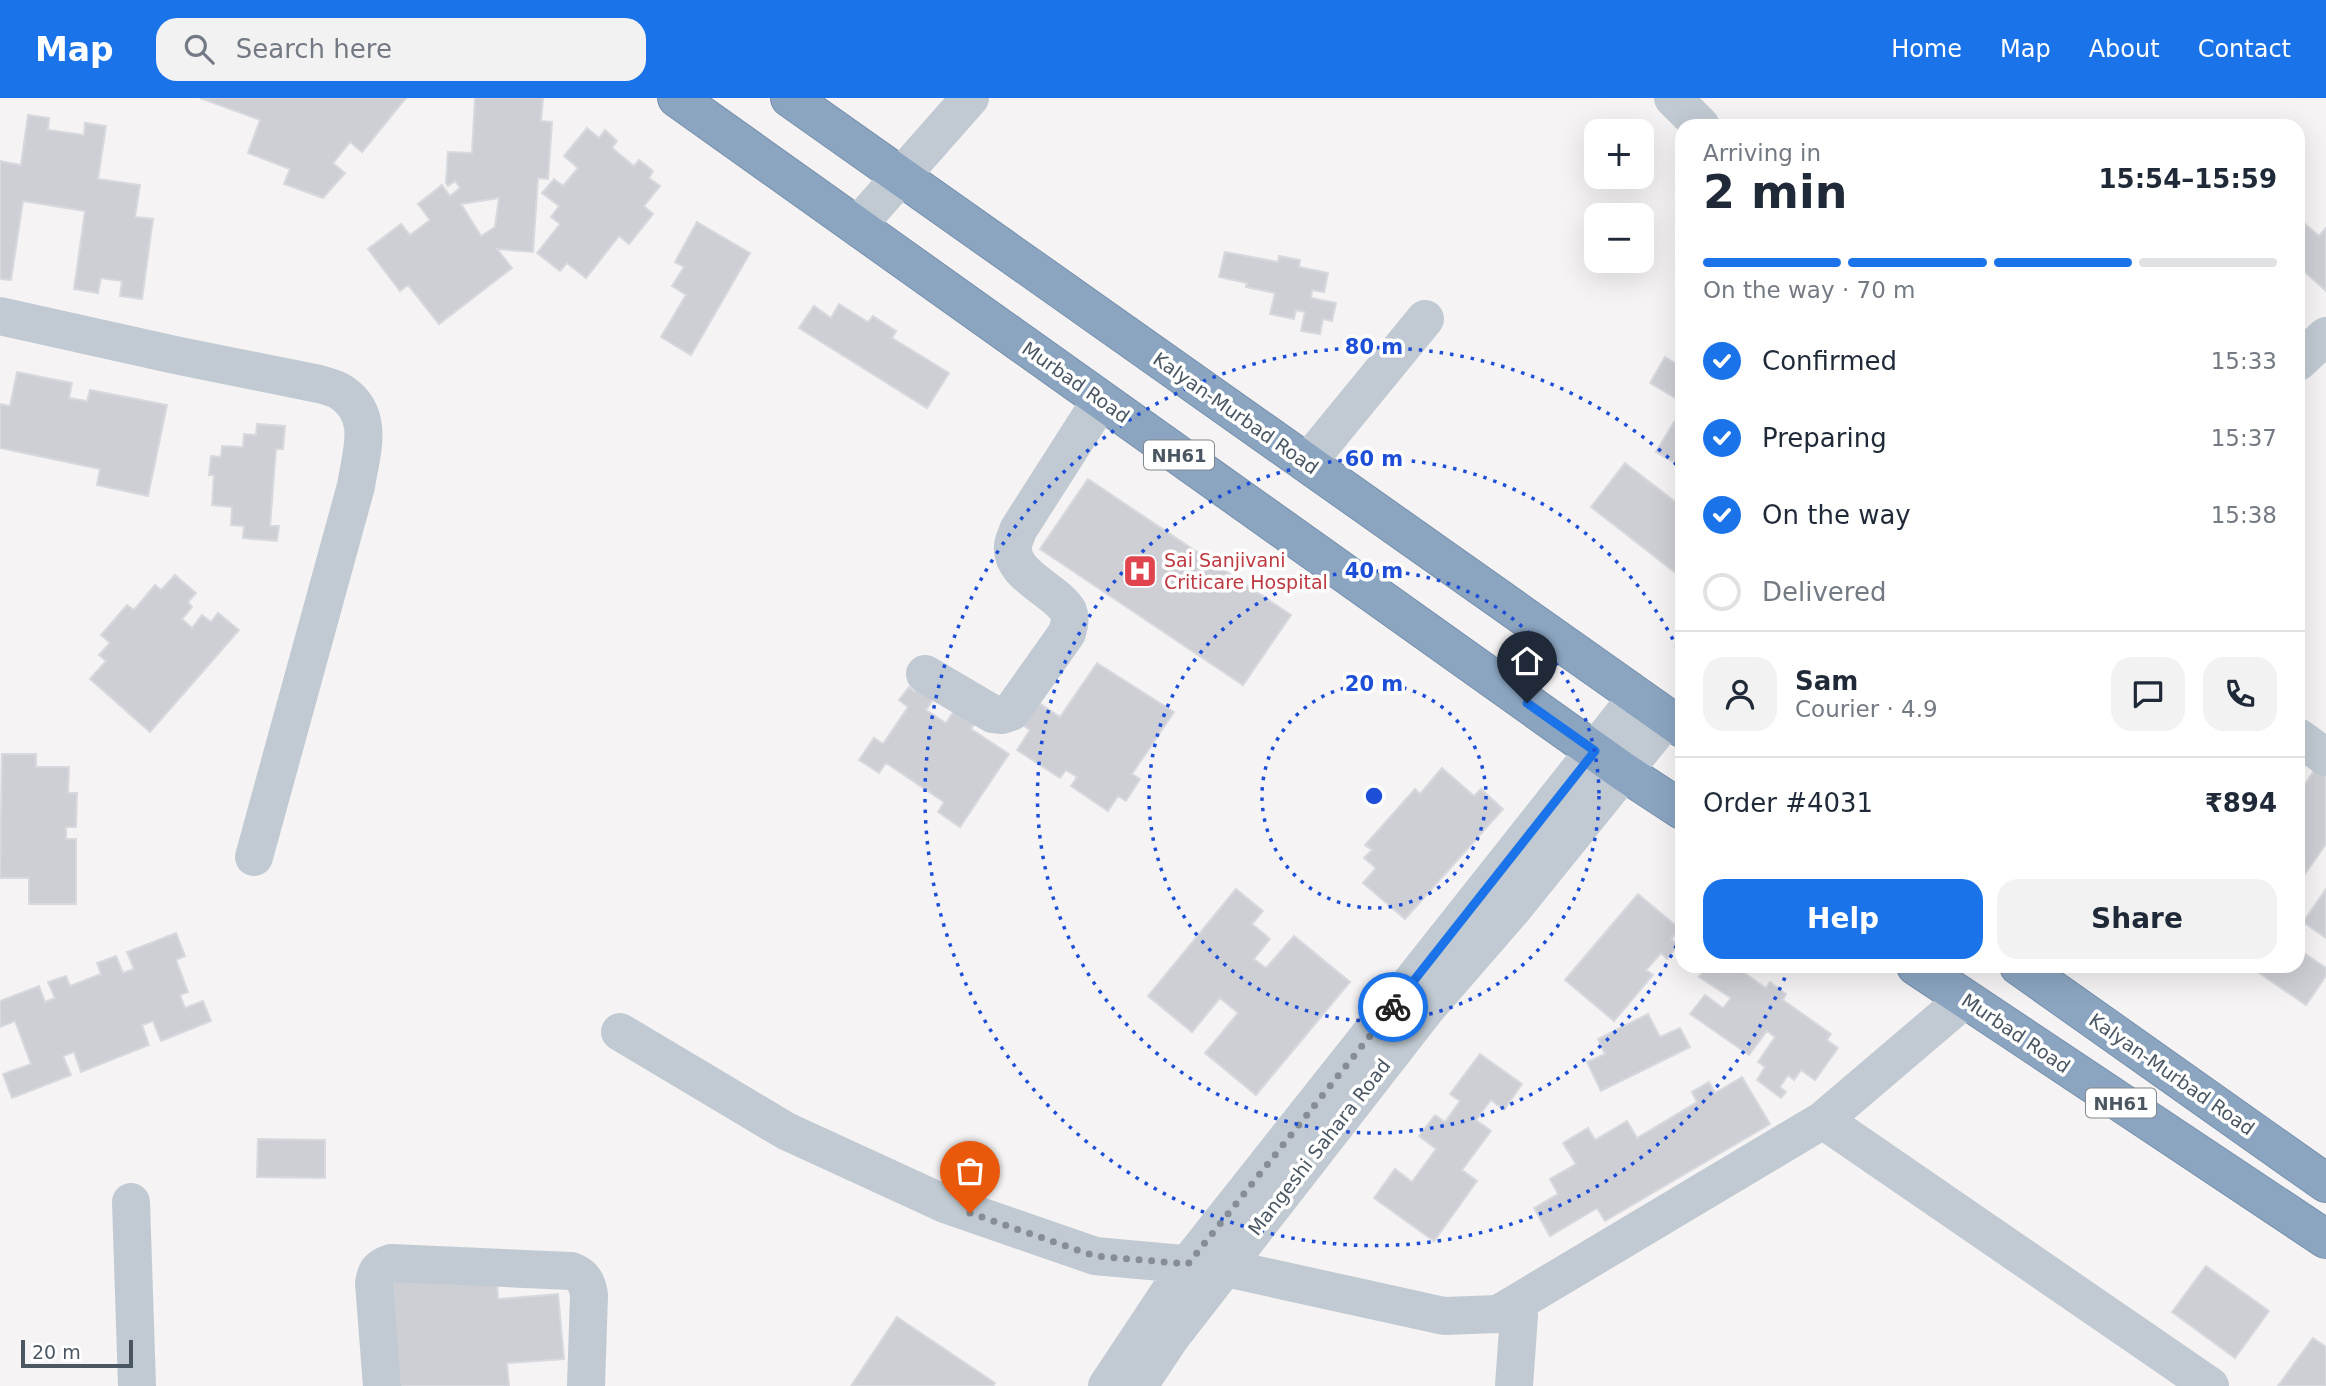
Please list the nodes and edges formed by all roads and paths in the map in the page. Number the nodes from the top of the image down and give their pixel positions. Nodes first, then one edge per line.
1 (677, 98) edge
2 (790, 98) edge
3 (970, 98) edge
4 (1673, 98) edge
5 (1694, 119) edge
6 (901, 176) junction
7 (857, 226) junction
8 (0, 316) edge
9 (1425, 319) dead end
10 (2326, 336) edge
11 (2305, 356) edge
12 (1101, 400) junction
13 (1307, 463) junction
14 (925, 674) dead end
15 (1662, 714) edge
16 (2305, 742) edge
17 (2326, 757) edge
18 (1610, 761) junction
19 (1675, 805) edge
20 (254, 857) dead end
21 (1926, 973) edge
22 (2029, 973) edge
23 (1965, 999) junction
24 (620, 1032) dead end
25 (1823, 1119) junction
26 (2326, 1183) edge
27 (131, 1202) dead end
28 (2326, 1240) edge
29 (1188, 1264) junction
30 (1226, 1268) junction
31 (1520, 1301) junction
32 (136, 1386) edge
33 (382, 1386) edge
34 (586, 1386) edge
35 (1107, 1386) edge
36 (1138, 1386) edge
37 (1514, 1386) edge
38 (2210, 1386) edge

1 - 7 highway, Murbad Road / NH61
2 - 6 highway, Kalyan-Murbad Road
3 - 6 street
4 - 5 street
6 - 7 street
6 - 13 highway, Kalyan-Murbad Road
7 - 12 highway, Murbad Road / NH61
8 - 20 street
9 - 13 street
10 - 11 street
12 - 14 street
12 - 18 highway, Murbad Road / NH61
13 - 15 highway, Kalyan-Murbad Road
15 - 18 street, Mangeshi Sahara Road
16 - 17 street
18 - 19 highway, Murbad Road / NH61
18 - 29 street, Mangeshi Sahara Road
18 - 30 street, Mangeshi Sahara Road
21 - 23 highway, Murbad Road / NH61
22 - 26 highway, Kalyan-Murbad Road / NH61
23 - 25 street
23 - 28 highway, Murbad Road / NH61
24 - 29 street
25 - 31 street
25 - 38 street
27 - 32 street
29 - 30 street
29 - 35 street, Mangeshi Sahara Road
30 - 31 street
30 - 36 street, Mangeshi Sahara Road
31 - 37 street
33 - 34 street

